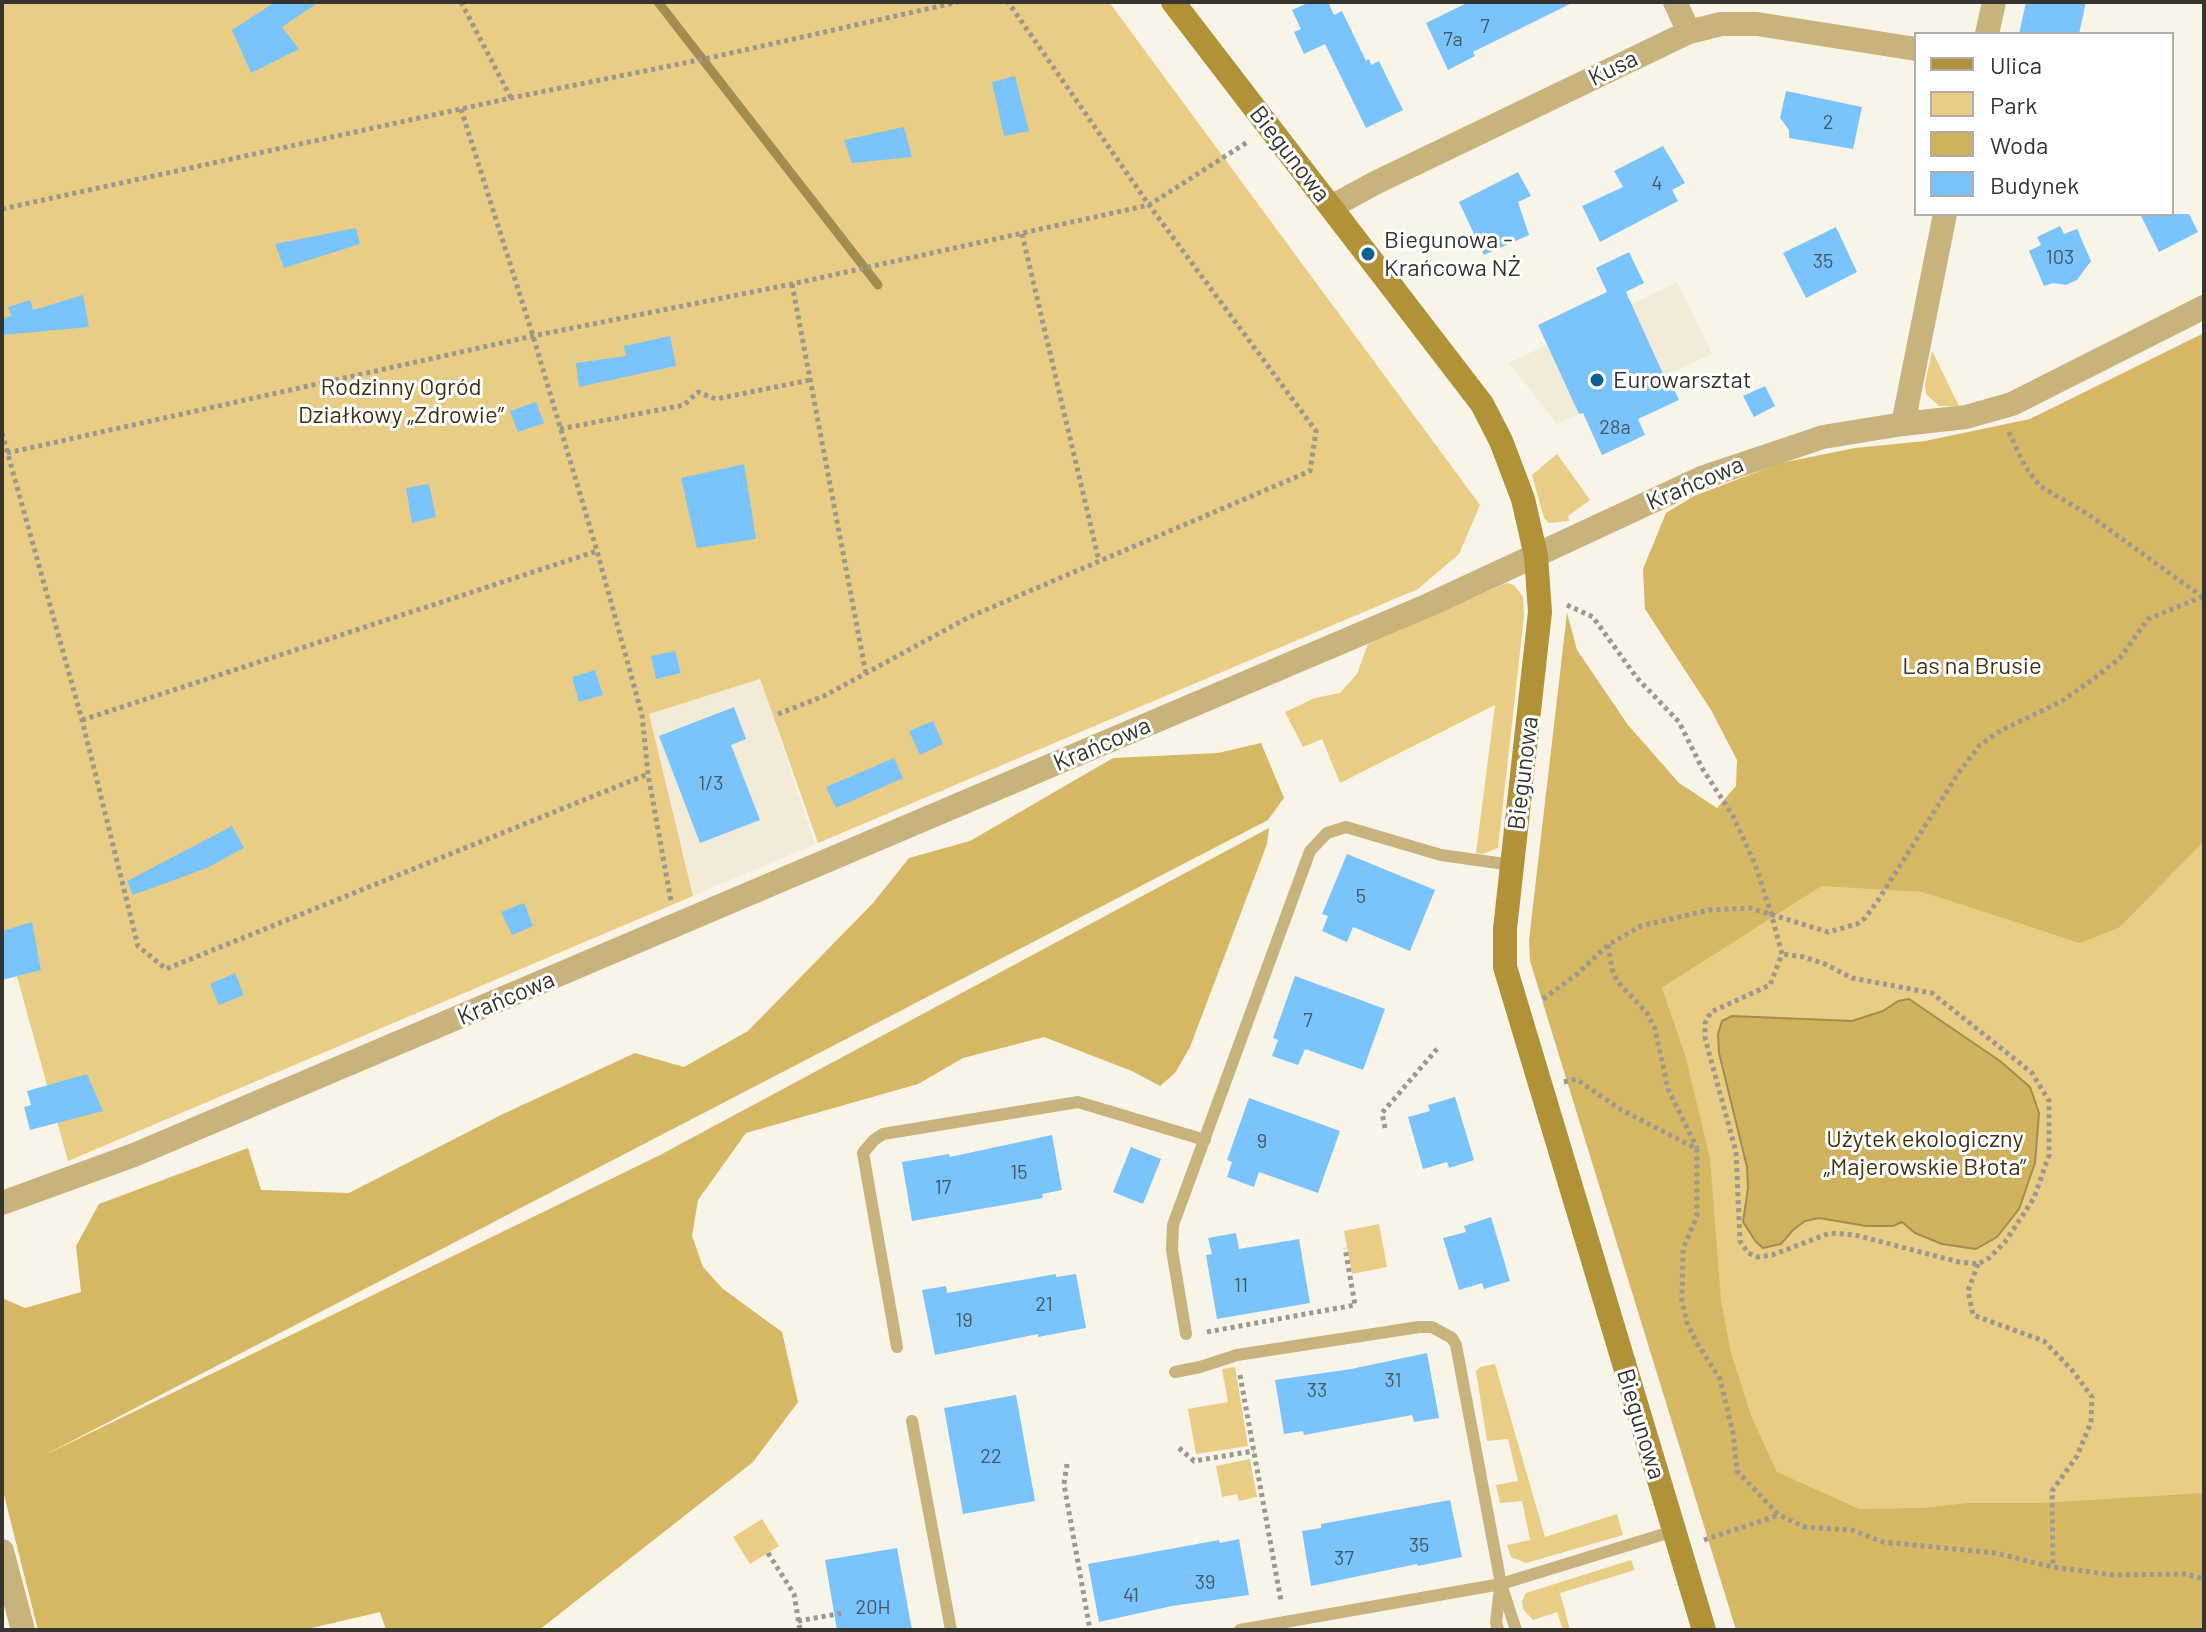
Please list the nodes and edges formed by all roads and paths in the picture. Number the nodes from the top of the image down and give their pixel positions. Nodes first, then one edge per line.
1 (461, 2) edge
2 (958, 2) edge
3 (1008, 2) edge
4 (1173, 2) edge
5 (1675, 2) edge
6 (1994, 2) edge
7 (1689, 32) junction
8 (1987, 32) edge
9 (1914, 49) edge
10 (511, 98) junction
11 (461, 109) junction
12 (1224, 157) dead end
13 (1149, 205) junction
14 (1331, 207) junction
15 (2, 209) edge
16 (1945, 216) edge
17 (1022, 234) junction
18 (792, 284) junction
19 (2204, 307) edge
20 (533, 336) junction
21 (810, 380) junction
22 (1998, 408) junction
23 (1903, 424) junction
24 (560, 429) junction
25 (2, 433) edge
26 (7, 453) junction
27 (597, 551) junction
28 (1536, 556) junction
29 (1099, 561) junction
30 (1540, 592) junction
31 (2203, 596) edge
32 (866, 674) junction
33 (778, 714) dead end
34 (82, 720) junction
35 (648, 774) junction
36 (1512, 865) junction
37 (1771, 913) junction
38 (679, 925) junction
39 (1608, 945) junction
40 (1782, 954) junction
41 (1519, 1017) junction
42 (1437, 1049) dead end
43 (1540, 1087) junction
44 (1385, 1128) dead end
45 (1205, 1140) junction
46 (1697, 1149) junction
47 (2, 1203) edge
48 (1345, 1248) dead end
49 (1978, 1264) junction
50 (1186, 1334) joint
51 (897, 1347) dead end
52 (1237, 1355) junction
53 (1175, 1372) dead end
54 (912, 1421) dead end
55 (1179, 1448) dead end
56 (1254, 1451) junction
57 (1067, 1464) dead end
58 (1779, 1515) junction
59 (1677, 1540) junction
60 (2, 1551) edge
61 (768, 1553) dead end
62 (2053, 1567) junction
63 (2204, 1579) edge
64 (1501, 1584) junction
65 (843, 1613) dead end
66 (798, 1621) junction
67 (1284, 1622) junction
68 (23, 1630) edge
69 (800, 1630) edge
70 (951, 1630) edge
71 (1090, 1630) edge
72 (1240, 1630) edge
73 (1498, 1630) edge
74 (1516, 1630) edge
75 (1704, 1630) edge

1 - 10 path
2 - 10 path
3 - 13 path
4 - 14 street, Biegunowa
5 - 7 street
6 - 8 street
7 - 9 street, Kusa
7 - 14 street, Kusa
10 - 11 path
11 - 15 path
11 - 20 path
12 - 13 path
13 - 17 path
13 - 29 path
14 - 28 street, Biegunowa
16 - 23 street
17 - 18 path
17 - 29 path
18 - 20 path
18 - 21 path
19 - 22 street, Krańcowa
20 - 24 path
20 - 26 path
21 - 24 path
21 - 32 path
22 - 23 street, Krańcowa
22 - 31 path
23 - 28 street, Krańcowa
24 - 27 path
25 - 26 path
26 - 34 path
27 - 34 path
27 - 35 path
28 - 30 street, Biegunowa
28 - 38 street, Krańcowa
29 - 32 path
30 - 36 street, Biegunowa
30 - 37 path
31 - 37 path
32 - 33 path
34 - 35 path
35 - 38 path
36 - 41 street, Biegunowa
36 - 45 lane
37 - 39 path
37 - 40 path
38 - 47 street, Krańcowa
39 - 41 path
39 - 46 path
40 - 49 path
40 - 49 path
41 - 43 street, Biegunowa
42 - 44 path
43 - 46 path
43 - 59 street, Biegunowa
45 - 50 lane
45 - 51 lane
46 - 58 path
48 - 50 path
49 - 62 path
52 - 53 lane
52 - 56 path
52 - 64 lane
54 - 70 lane
55 - 56 path
56 - 67 path
57 - 71 path
58 - 59 path
58 - 62 path
59 - 64 lane
59 - 75 street, Biegunowa
60 - 68 street
61 - 66 path
62 - 63 path
64 - 67 lane
64 - 73 lane
64 - 74 lane
65 - 66 path
66 - 69 path
67 - 72 lane

